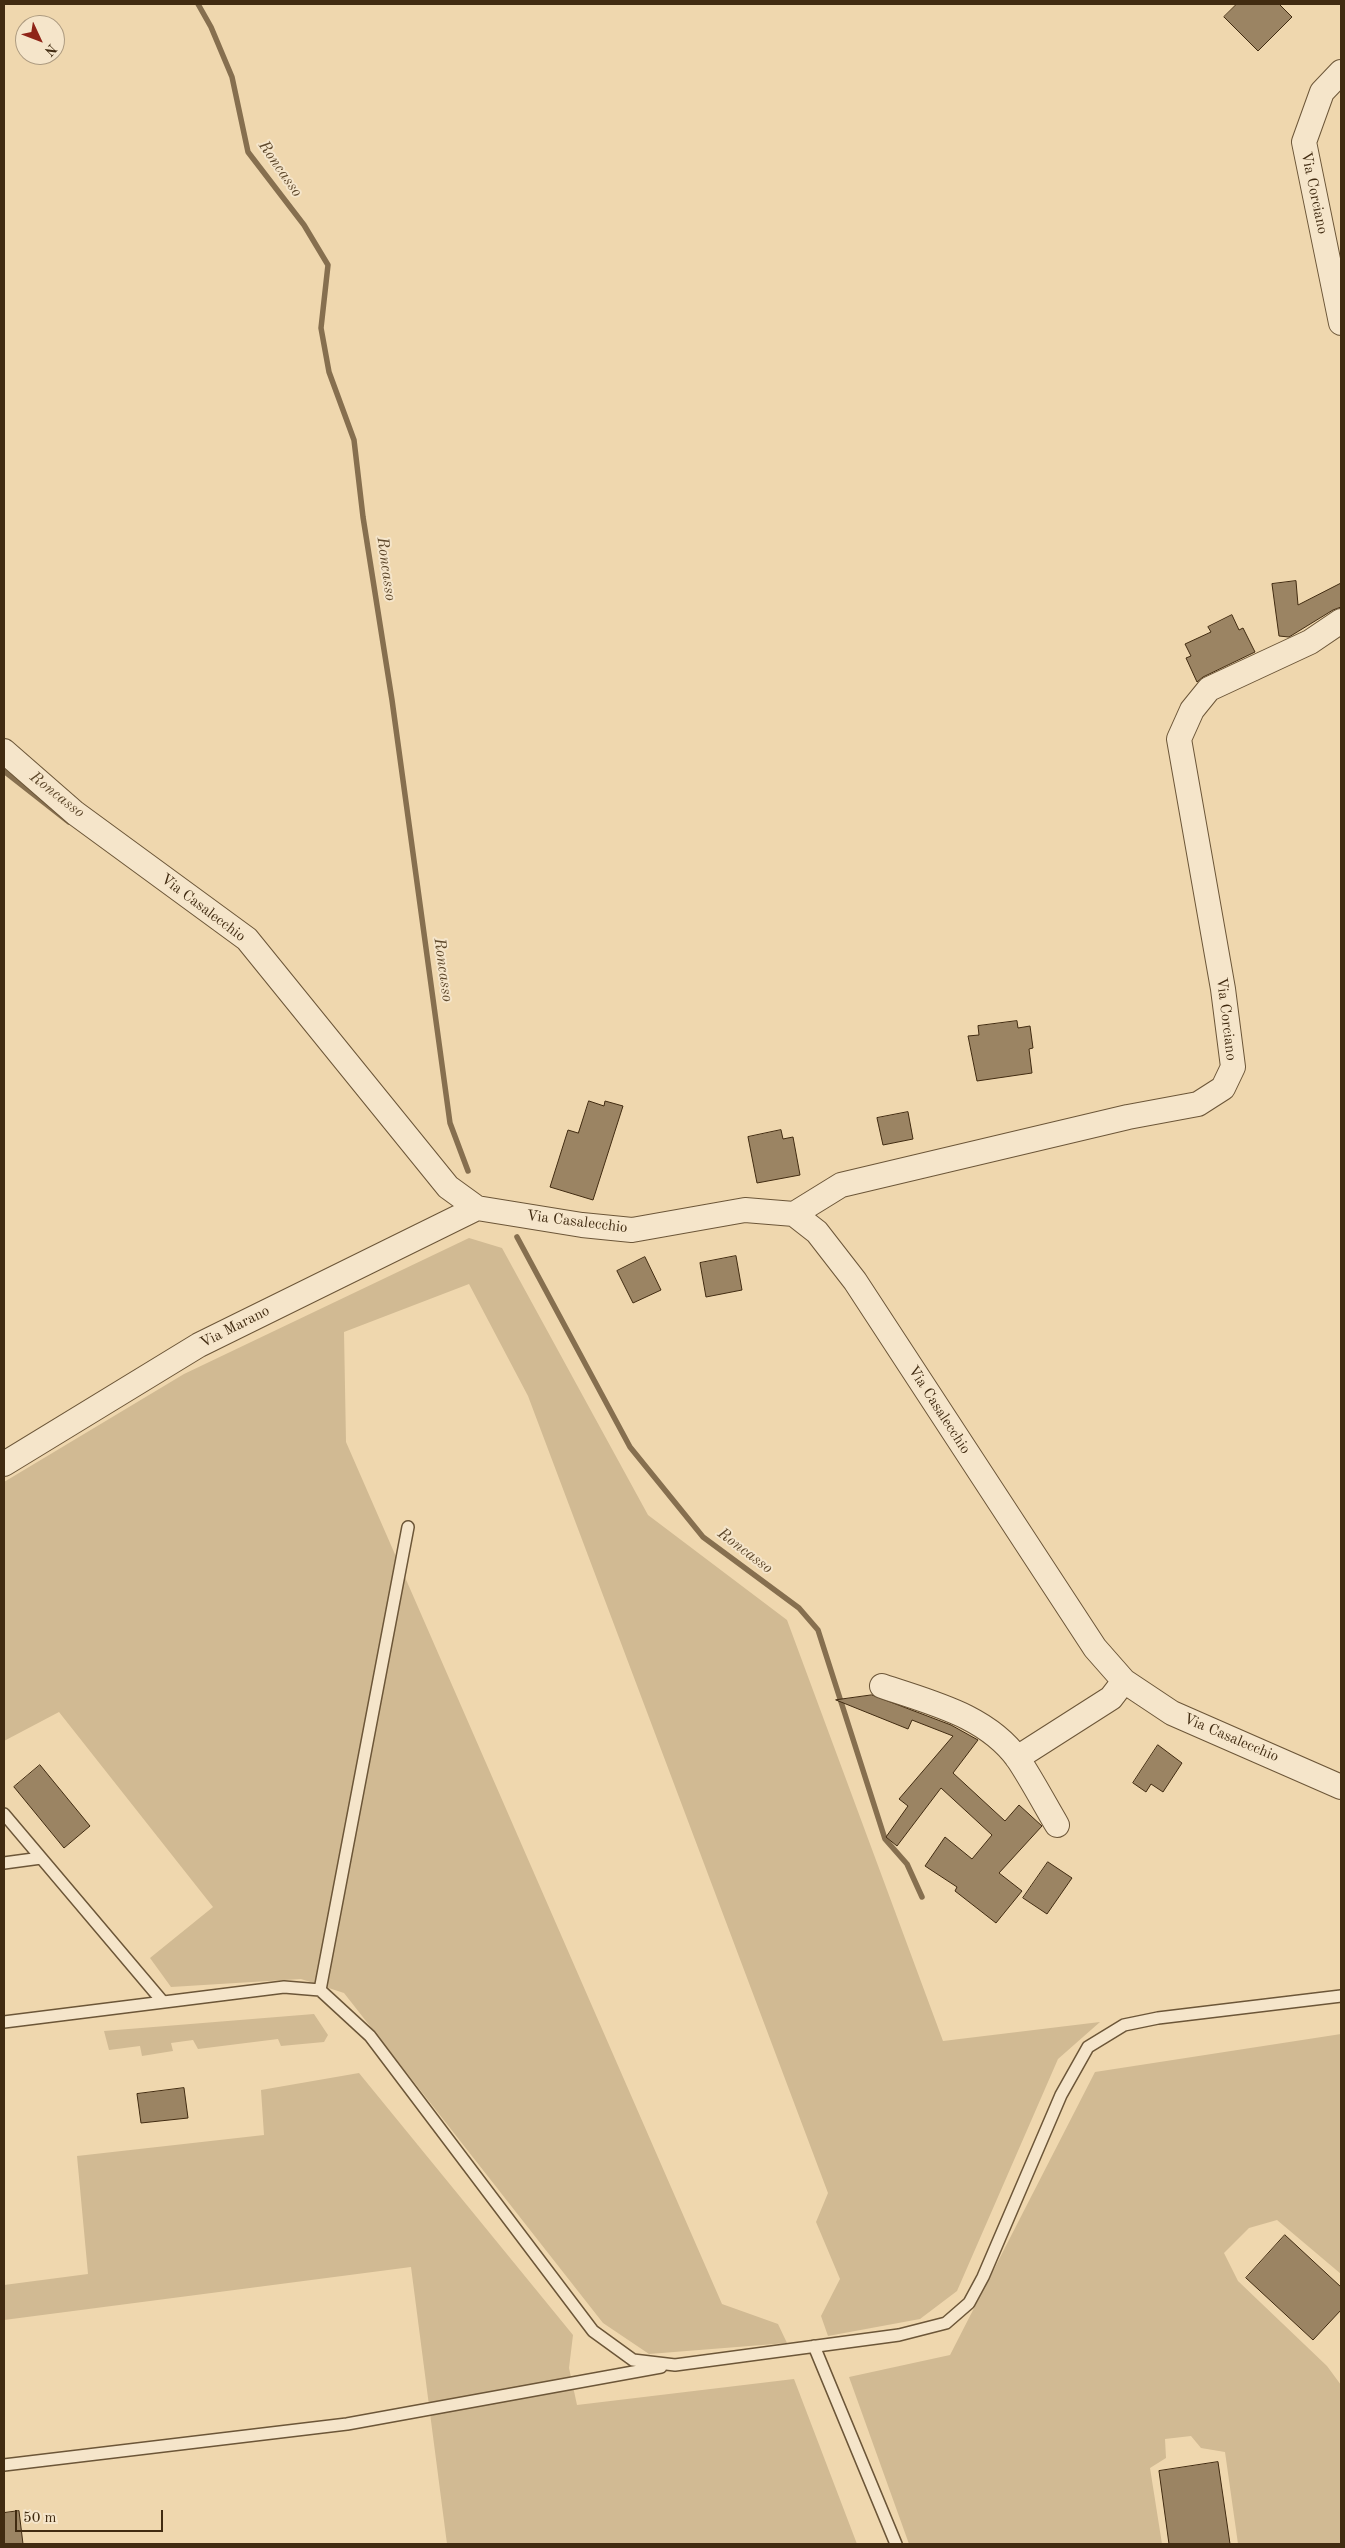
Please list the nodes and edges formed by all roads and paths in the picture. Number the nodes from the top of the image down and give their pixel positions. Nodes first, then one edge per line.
1 (1341, 72) edge
2 (1341, 323) edge
3 (1341, 621) edge
4 (4, 750) edge
5 (477, 1208) junction
6 (794, 1214) junction
7 (4, 1464) edge
8 (408, 1527) dead end
9 (1124, 1681) junction
10 (882, 1686) dead end
11 (1017, 1758) junction
12 (1341, 1787) edge
13 (4, 1814) edge
14 (1057, 1825) dead end
15 (41, 1858) junction
16 (4, 1864) edge
17 (320, 1990) junction
18 (1341, 1996) edge
19 (163, 2002) junction
20 (4, 2022) edge
21 (814, 2346) junction
22 (675, 2365) junction
23 (4, 2465) edge
24 (896, 2544) edge

1 - 2 street, Via Corciano
3 - 6 street, Via Corciano
4 - 5 street, Via Casalecchio
5 - 6 street, Via Casalecchio
5 - 7 street, Via Marano
6 - 9 street, Via Casalecchio
8 - 17 lane
9 - 11 street
9 - 12 street, Via Casalecchio
10 - 11 street
11 - 14 street
13 - 15 lane
15 - 16 lane
15 - 19 lane
17 - 19 lane
17 - 22 lane
18 - 21 lane
19 - 20 lane
21 - 22 lane
21 - 24 lane
22 - 23 lane

